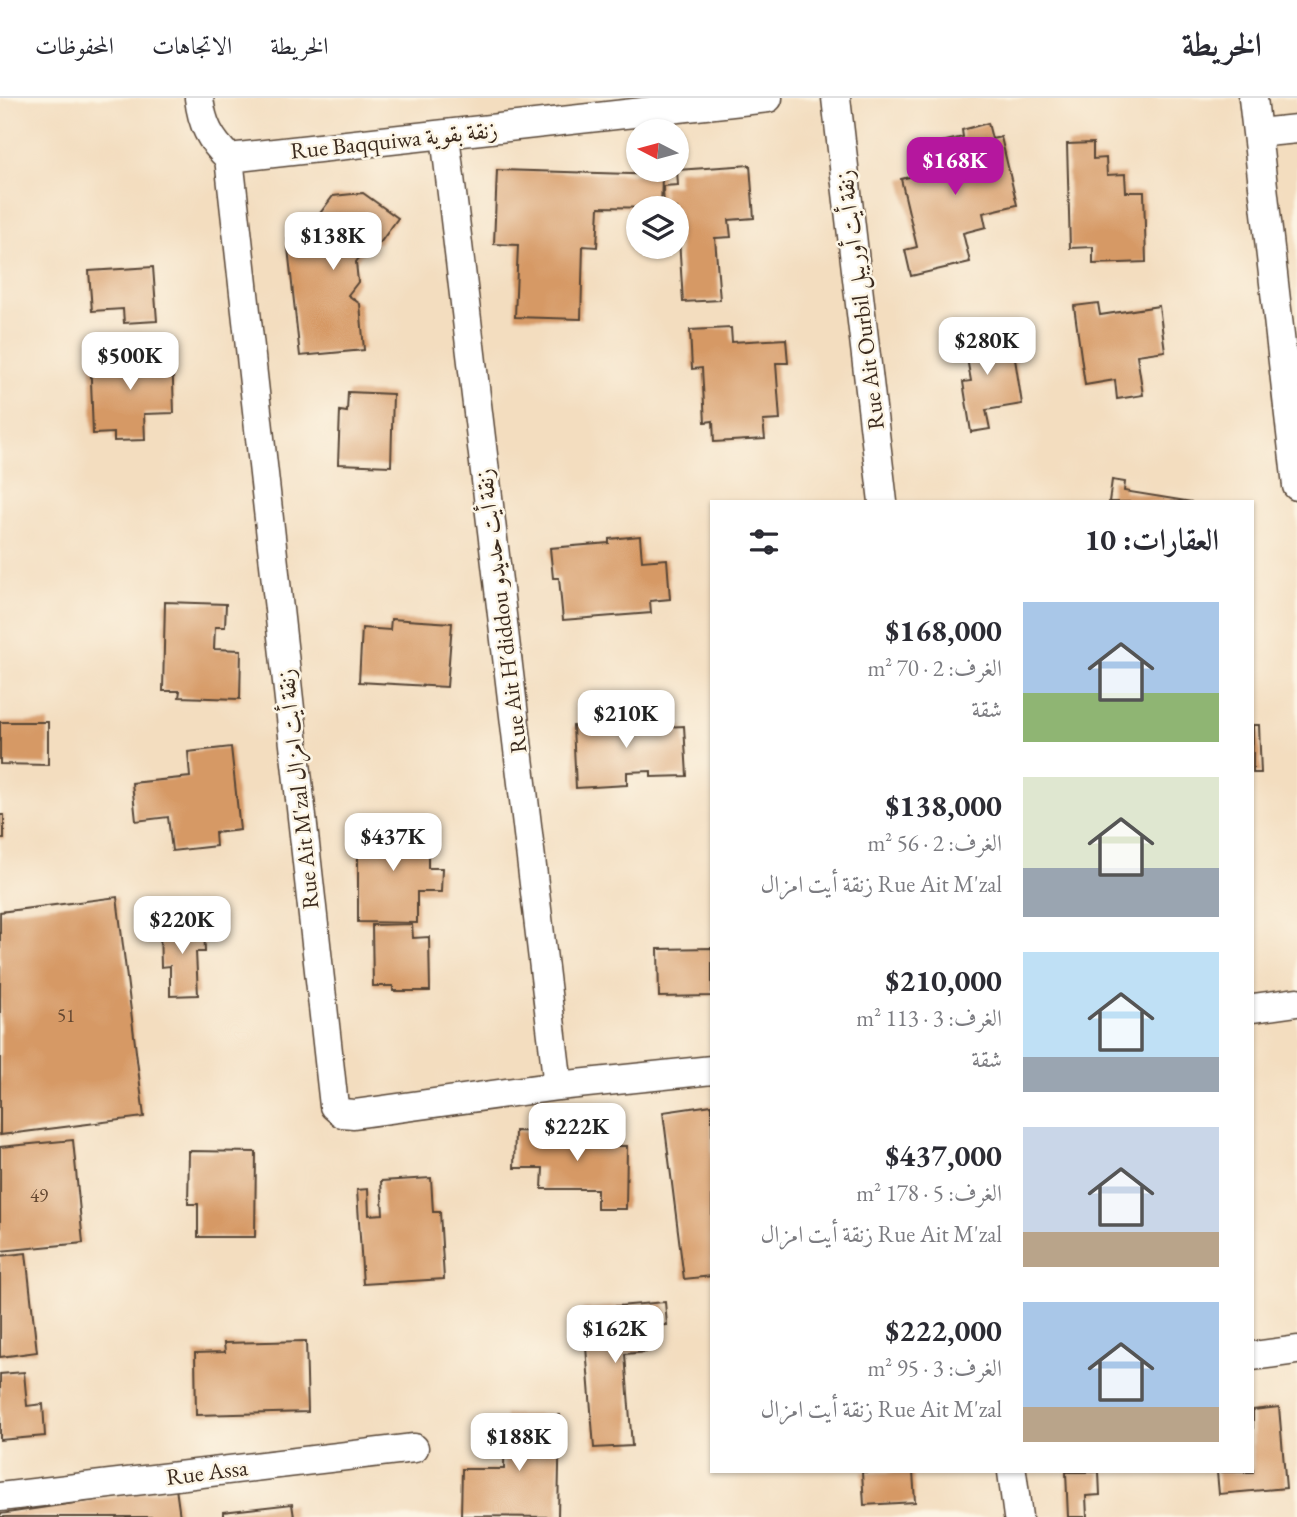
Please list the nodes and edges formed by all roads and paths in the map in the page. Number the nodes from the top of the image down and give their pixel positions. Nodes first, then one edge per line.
1 (200, 98) edge
2 (768, 98) edge
3 (836, 98) edge
4 (1253, 98) edge
5 (1297, 128) edge
6 (1258, 133) junction
7 (445, 135) junction
8 (229, 158) junction
9 (1297, 486) edge
10 (883, 500) edge
11 (1297, 1002) edge
12 (1254, 1008) edge
13 (710, 1070) edge
14 (558, 1086) junction
15 (1297, 1350) edge
16 (1254, 1356) edge
17 (414, 1448) dead end
18 (1012, 1473) edge
19 (0, 1497) edge
20 (1018, 1517) edge

1 - 8 street
2 - 7 street, Rue Baqquiwa زنقة بقوية
3 - 10 street, Rue Ait Ourbil زنقة أيت أوريبل
4 - 6 street
5 - 6 street
6 - 9 street
7 - 8 street, Rue Baqquiwa زنقة بقوية
7 - 14 street, Rue Ait H´diddou زنقة أيت حديدو
8 - 14 street, Rue Ait M'zal زنقة أيت امزال
11 - 12 street
13 - 14 street, Rue Ait M'zal زنقة أيت امزال
15 - 16 street
17 - 19 street, Rue Assa
18 - 20 street

